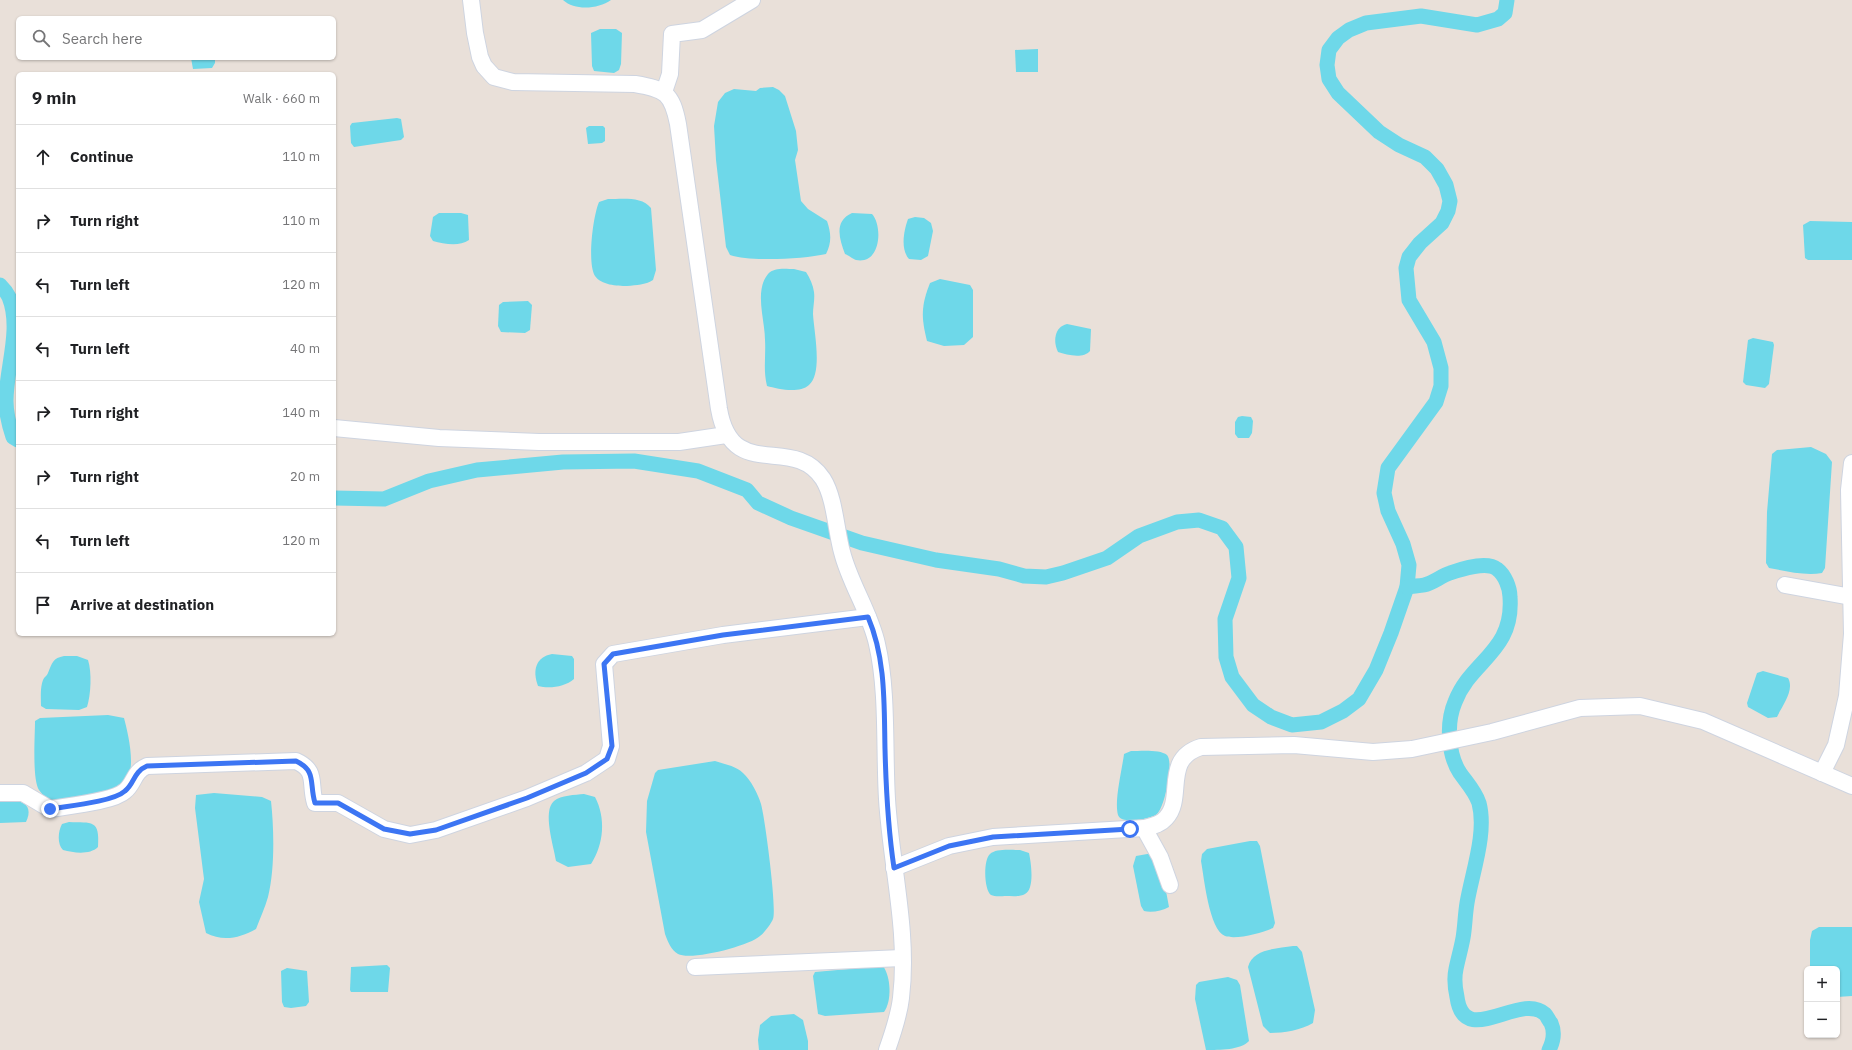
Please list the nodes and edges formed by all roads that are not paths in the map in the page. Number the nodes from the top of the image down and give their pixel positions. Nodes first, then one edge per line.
1 (471, 0) edge
2 (752, 0) edge
3 (664, 92) junction
4 (336, 428) edge
5 (726, 435) junction
6 (1852, 463) edge
7 (1785, 585) dead end
8 (1851, 597) edge
9 (868, 617) junction
10 (1822, 773) junction
11 (1852, 786) edge
12 (0, 793) edge
13 (1144, 828) junction
14 (894, 868) junction
15 (1170, 885) dead end
16 (902, 958) junction
17 (695, 967) dead end
18 (887, 1050) edge

1 - 3 street
2 - 3 street
3 - 5 street
4 - 5 street
5 - 9 street
6 - 8 street
7 - 8 street
8 - 10 street
9 - 12 street
9 - 14 street
10 - 11 street
10 - 13 street
13 - 14 street
13 - 15 street
14 - 16 street
16 - 17 street
16 - 18 street

